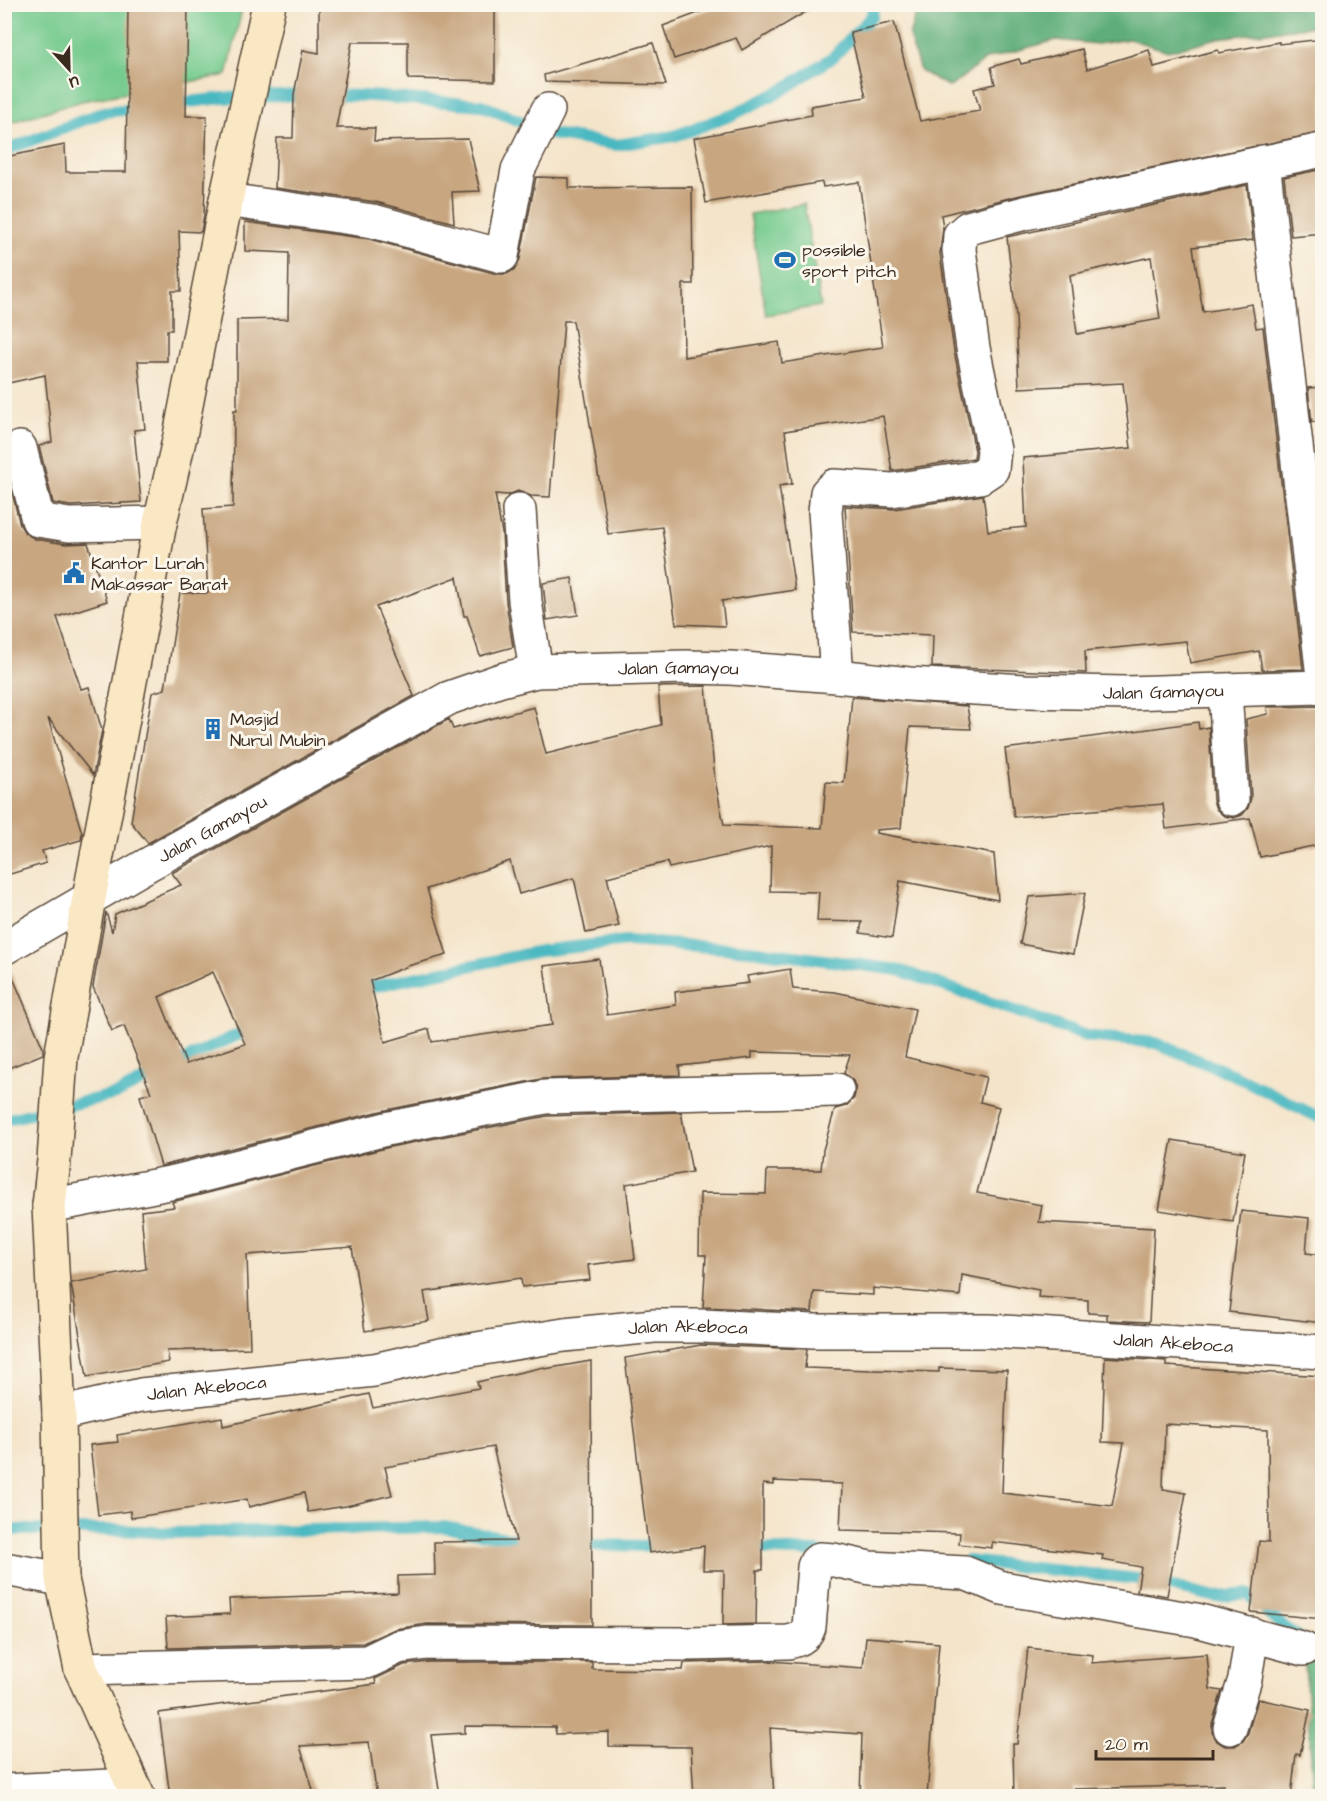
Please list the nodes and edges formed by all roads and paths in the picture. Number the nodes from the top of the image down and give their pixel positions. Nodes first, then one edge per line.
1 (269, 4) edge
2 (548, 110) dead end
3 (1323, 150) edge
4 (1263, 162) junction
5 (226, 200) junction
6 (4, 454) edge
7 (519, 510) dead end
8 (160, 523) junction
9 (1323, 668) edge
10 (536, 671) junction
11 (837, 676) junction
12 (1323, 687) edge
13 (1225, 691) junction
14 (1232, 799) dead end
15 (89, 898) junction
16 (4, 948) edge
17 (837, 1090) dead end
18 (49, 1206) junction
19 (1323, 1352) edge
20 (59, 1414) junction
21 (62, 1564) junction
22 (4, 1569) edge
23 (1252, 1634) junction
24 (1304, 1649) dead end
25 (81, 1669) junction
26 (1230, 1728) dead end
27 (4, 1791) edge
28 (135, 1791) edge

1 - 5 street
2 - 5 street
3 - 4 street
4 - 9 street
4 - 11 street
5 - 8 street
6 - 8 street
7 - 10 street
8 - 15 street
10 - 11 street, Jalan Gamayou
10 - 15 street, Jalan Gamayou
11 - 13 street, Jalan Gamayou
12 - 13 street, Jalan Gamayou
13 - 14 street
15 - 16 street, Jalan Gamayou
15 - 18 street
17 - 18 street
18 - 20 street
19 - 20 street, Jalan Akeboca
20 - 21 street
21 - 22 street
21 - 25 street
23 - 24 street
23 - 25 street
23 - 26 street
25 - 28 street
27 - 28 street

